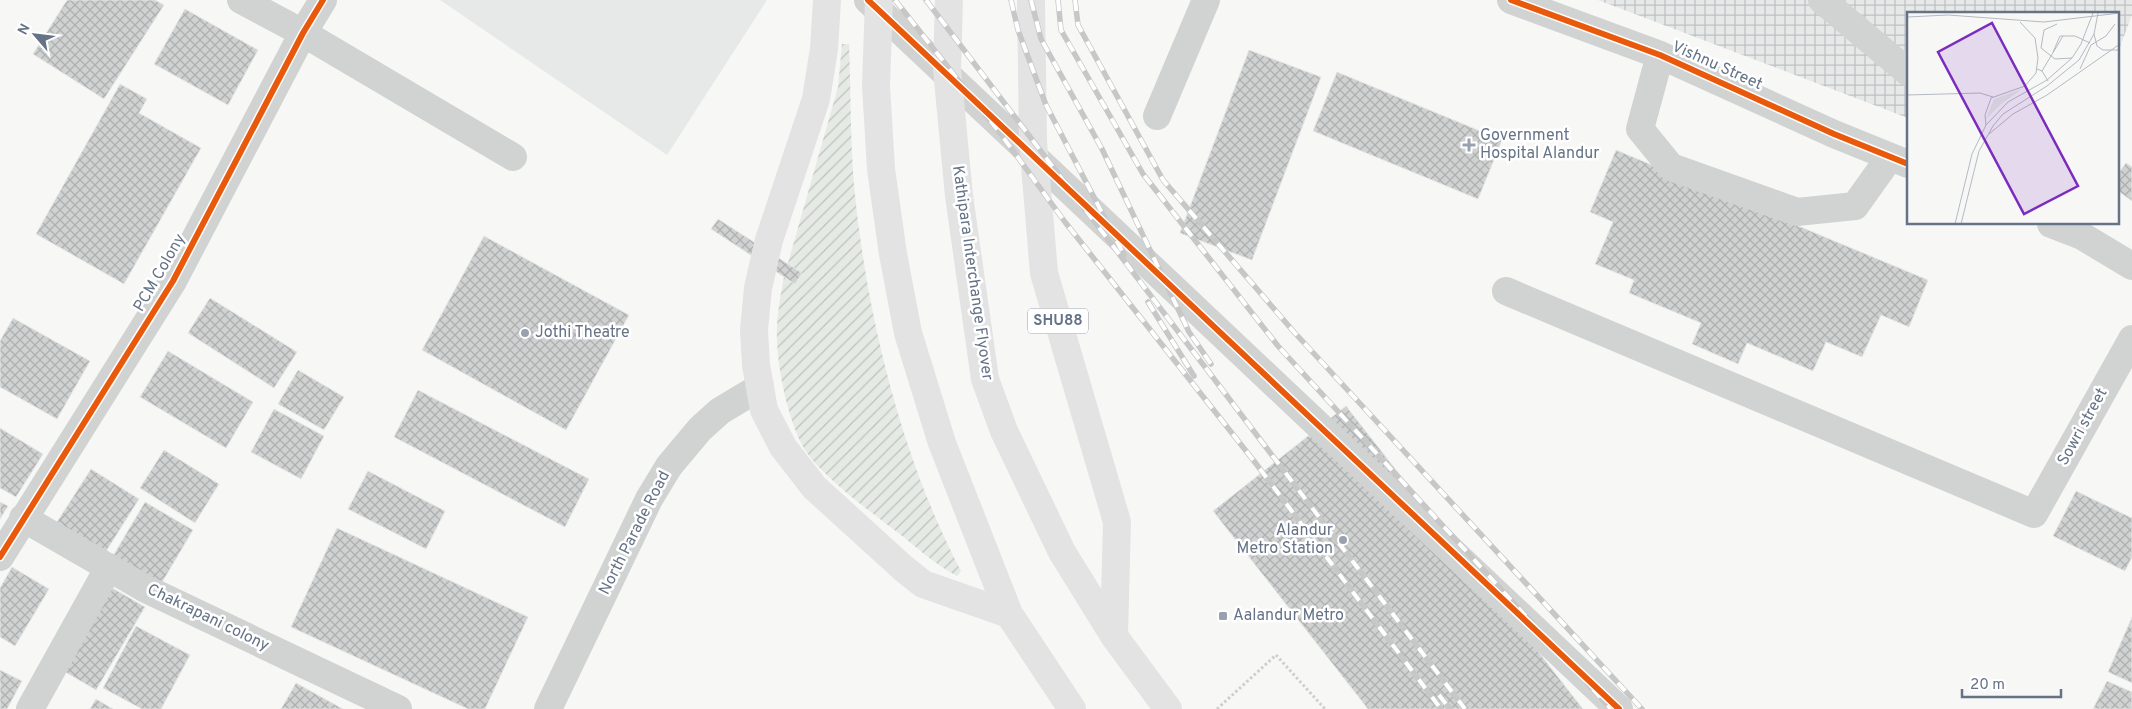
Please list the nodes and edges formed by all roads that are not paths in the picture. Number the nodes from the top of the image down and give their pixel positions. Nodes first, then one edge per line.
1 (241, 0) edge
2 (323, 0) edge
3 (827, 0) edge
4 (868, 0) edge
5 (879, 0) edge
6 (949, 0) edge
7 (1031, 0) edge
8 (1206, 0) edge
9 (1511, 0) edge
10 (1822, 0) edge
11 (303, 33) junction
12 (1660, 55) junction
13 (1907, 71) edge
14 (1157, 116) dead end
15 (513, 157) dead end
16 (1899, 160) edge
17 (2054, 225) edge
18 (2090, 225) edge
19 (2132, 260) edge
20 (2132, 266) edge
21 (1506, 291) dead end
22 (2132, 339) edge
23 (760, 387) junction
24 (23, 518) junction
25 (0, 557) edge
26 (109, 567) junction
27 (1009, 614) junction
28 (1114, 636) junction
29 (30, 709) edge
30 (398, 709) edge
31 (548, 709) edge
32 (1072, 709) edge
33 (1168, 709) edge
34 (1619, 709) edge

1 - 11 street
2 - 11 street, PCM Colony
3 - 23 main road
4 - 34 street
5 - 27 main road
6 - 28 main road, Kathipara Interchange Flyover
7 - 28 main road, SHU88
8 - 14 street
9 - 12 street, Vishnu Street
10 - 13 street
11 - 15 street
11 - 24 street, PCM Colony
12 - 16 street, Vishnu Street
12 - 16 street
17 - 20 street
18 - 19 street
21 - 22 street, Sowri street
23 - 27 main road
23 - 31 street, North Parade Road
24 - 25 street, PCM Colony
24 - 26 street, Chakrapani colony
26 - 29 street
26 - 30 street, Chakrapani colony
27 - 32 main road
28 - 33 main road, Kathipara Interchange Flyover

